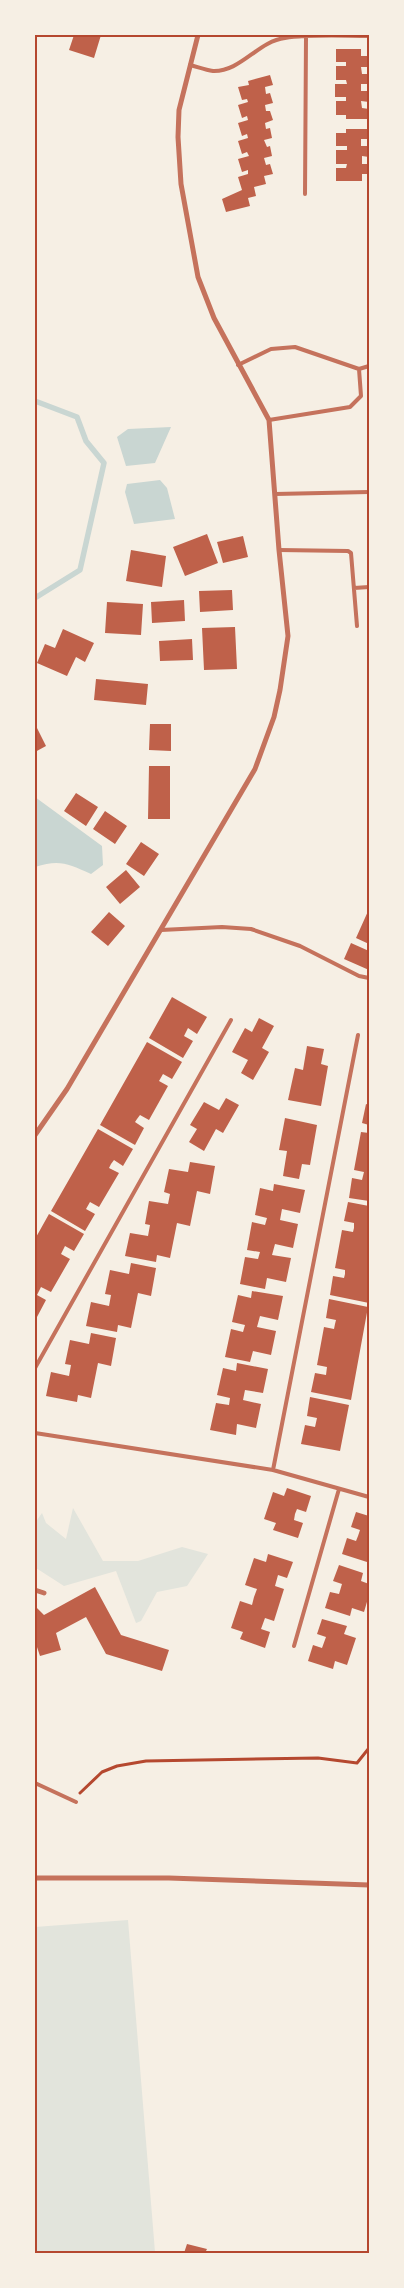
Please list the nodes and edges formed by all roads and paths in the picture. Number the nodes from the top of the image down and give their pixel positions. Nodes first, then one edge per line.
1 (198, 35) edge
2 (369, 36) edge
3 (306, 37) junction
4 (190, 65) junction
5 (305, 194) dead end
6 (238, 365) junction
7 (369, 366) edge
8 (359, 369) junction
9 (269, 420) junction
10 (369, 492) edge
11 (275, 494) junction
12 (279, 550) junction
13 (369, 587) edge
14 (354, 588) junction
15 (357, 626) dead end
16 (161, 930) junction
17 (369, 978) edge
18 (231, 1020) dead end
19 (358, 1034) dead end
20 (35, 1135) edge
21 (35, 1368) edge
22 (35, 1433) edge
23 (273, 1470) junction
24 (340, 1489) junction
25 (369, 1498) edge
26 (35, 1590) edge
27 (44, 1593) dead end
28 (294, 1646) dead end
29 (369, 1748) edge
30 (35, 1782) edge
31 (74, 1801) joint
32 (35, 1878) edge
33 (369, 1885) edge

1 - 4 street
2 - 3 lane
3 - 4 lane
3 - 5 lane
4 - 6 street
6 - 8 lane
6 - 9 street
7 - 8 lane
8 - 9 lane
9 - 11 street
10 - 11 lane
11 - 12 street
12 - 14 lane
12 - 16 street
13 - 14 lane
14 - 15 lane
16 - 17 lane
16 - 20 street
18 - 21 lane
19 - 23 lane
22 - 23 lane
23 - 24 lane
24 - 25 lane
24 - 28 lane
26 - 27 street
29 - 31 path
30 - 31 lane
32 - 33 street

